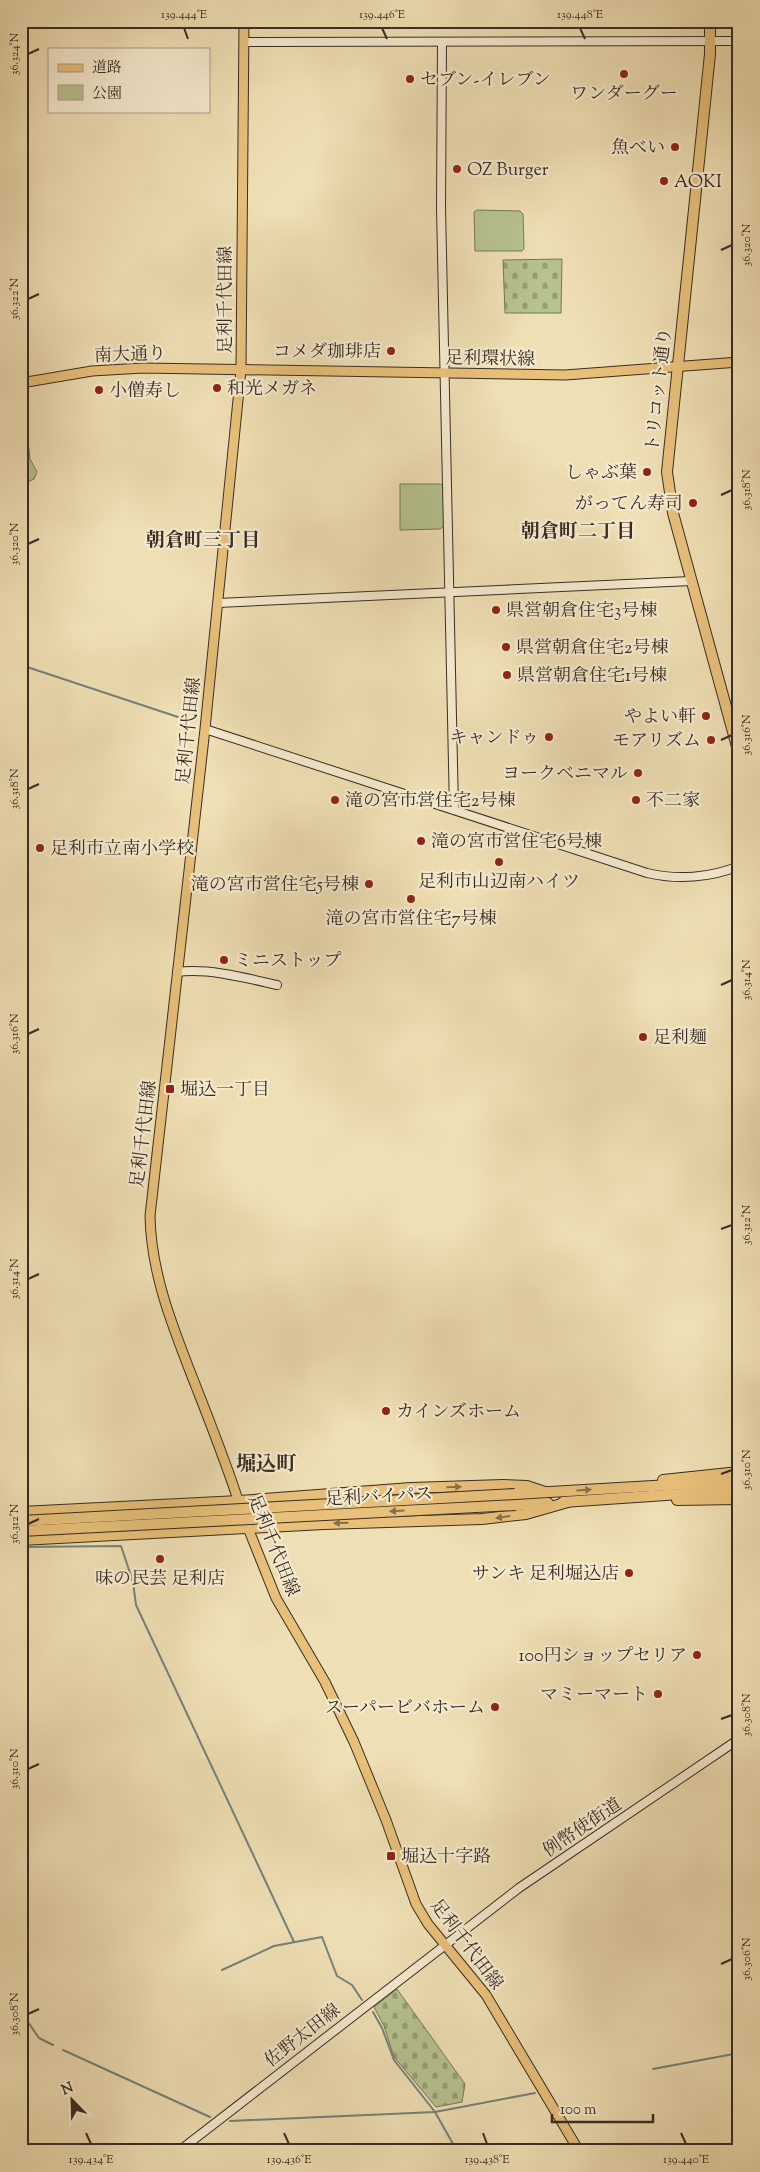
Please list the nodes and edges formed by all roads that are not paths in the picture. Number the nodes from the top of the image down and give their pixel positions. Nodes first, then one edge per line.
1 (244, 21) edge
2 (710, 21) edge
3 (739, 41) edge
4 (244, 42) junction
5 (442, 42) junction
6 (711, 42) junction
7 (739, 362) edge
8 (677, 366) junction
9 (241, 370) junction
10 (445, 374) junction
11 (21, 383) edge
12 (691, 581) junction
13 (450, 592) junction
14 (218, 603) junction
15 (204, 729) junction
16 (739, 754) edge
17 (454, 810) junction
18 (739, 866) edge
19 (177, 972) junction
20 (276, 985) dead end
21 (739, 1472) edge
22 (739, 1481) edge
23 (623, 1487) junction
24 (708, 1488) junction
25 (739, 1490) edge
26 (545, 1492) junction
27 (636, 1497) junction
28 (739, 1499) edge
29 (239, 1501) junction
30 (568, 1502) junction
31 (21, 1512) edge
32 (21, 1521) edge
33 (248, 1528) junction
34 (21, 1531) edge
35 (21, 1540) edge
36 (739, 1739) edge
37 (444, 1944) junction
38 (179, 2151) edge
39 (579, 2151) edge

1 - 4 main road, 足利千代田線
2 - 6 highway, トリコット通り
3 - 6 street
4 - 5 street
4 - 9 main road, 足利千代田線
5 - 6 street
5 - 10 street
6 - 8 highway, トリコット通り
7 - 8 main road, 足利環状線
8 - 10 main road, 足利環状線
8 - 12 highway, トリコット通り
9 - 10 main road, 足利環状線
9 - 11 main road, 南大通り
9 - 14 main road, 足利千代田線
10 - 13 street
12 - 13 street
12 - 16 highway, トリコット通り
13 - 14 street
13 - 17 street
14 - 15 main road, 足利千代田線
15 - 17 street
15 - 19 main road, 足利千代田線
17 - 18 street
19 - 20 street
19 - 29 main road, 足利千代田線
21 - 23 highway
22 - 24 highway, 足利バイパス
23 - 24 highway, 足利バイパス
26 -> 23 highway, 足利バイパス
24 - 25 highway, 足利バイパス
24 - 27 highway, 足利バイパス
29 -> 26 highway
26 - 32 highway, 足利バイパス, bridge
27 - 28 highway
27 - 30 highway, 足利バイパス
29 - 31 highway
29 - 33 main road, 足利千代田線
30 -> 33 highway
30 -> 34 highway, 足利バイパス, bridge
33 - 35 highway
33 - 37 main road, 足利千代田線
36 - 37 street, 例幣使街道
37 - 38 street, 佐野太田線
37 - 39 main road, 足利千代田線

